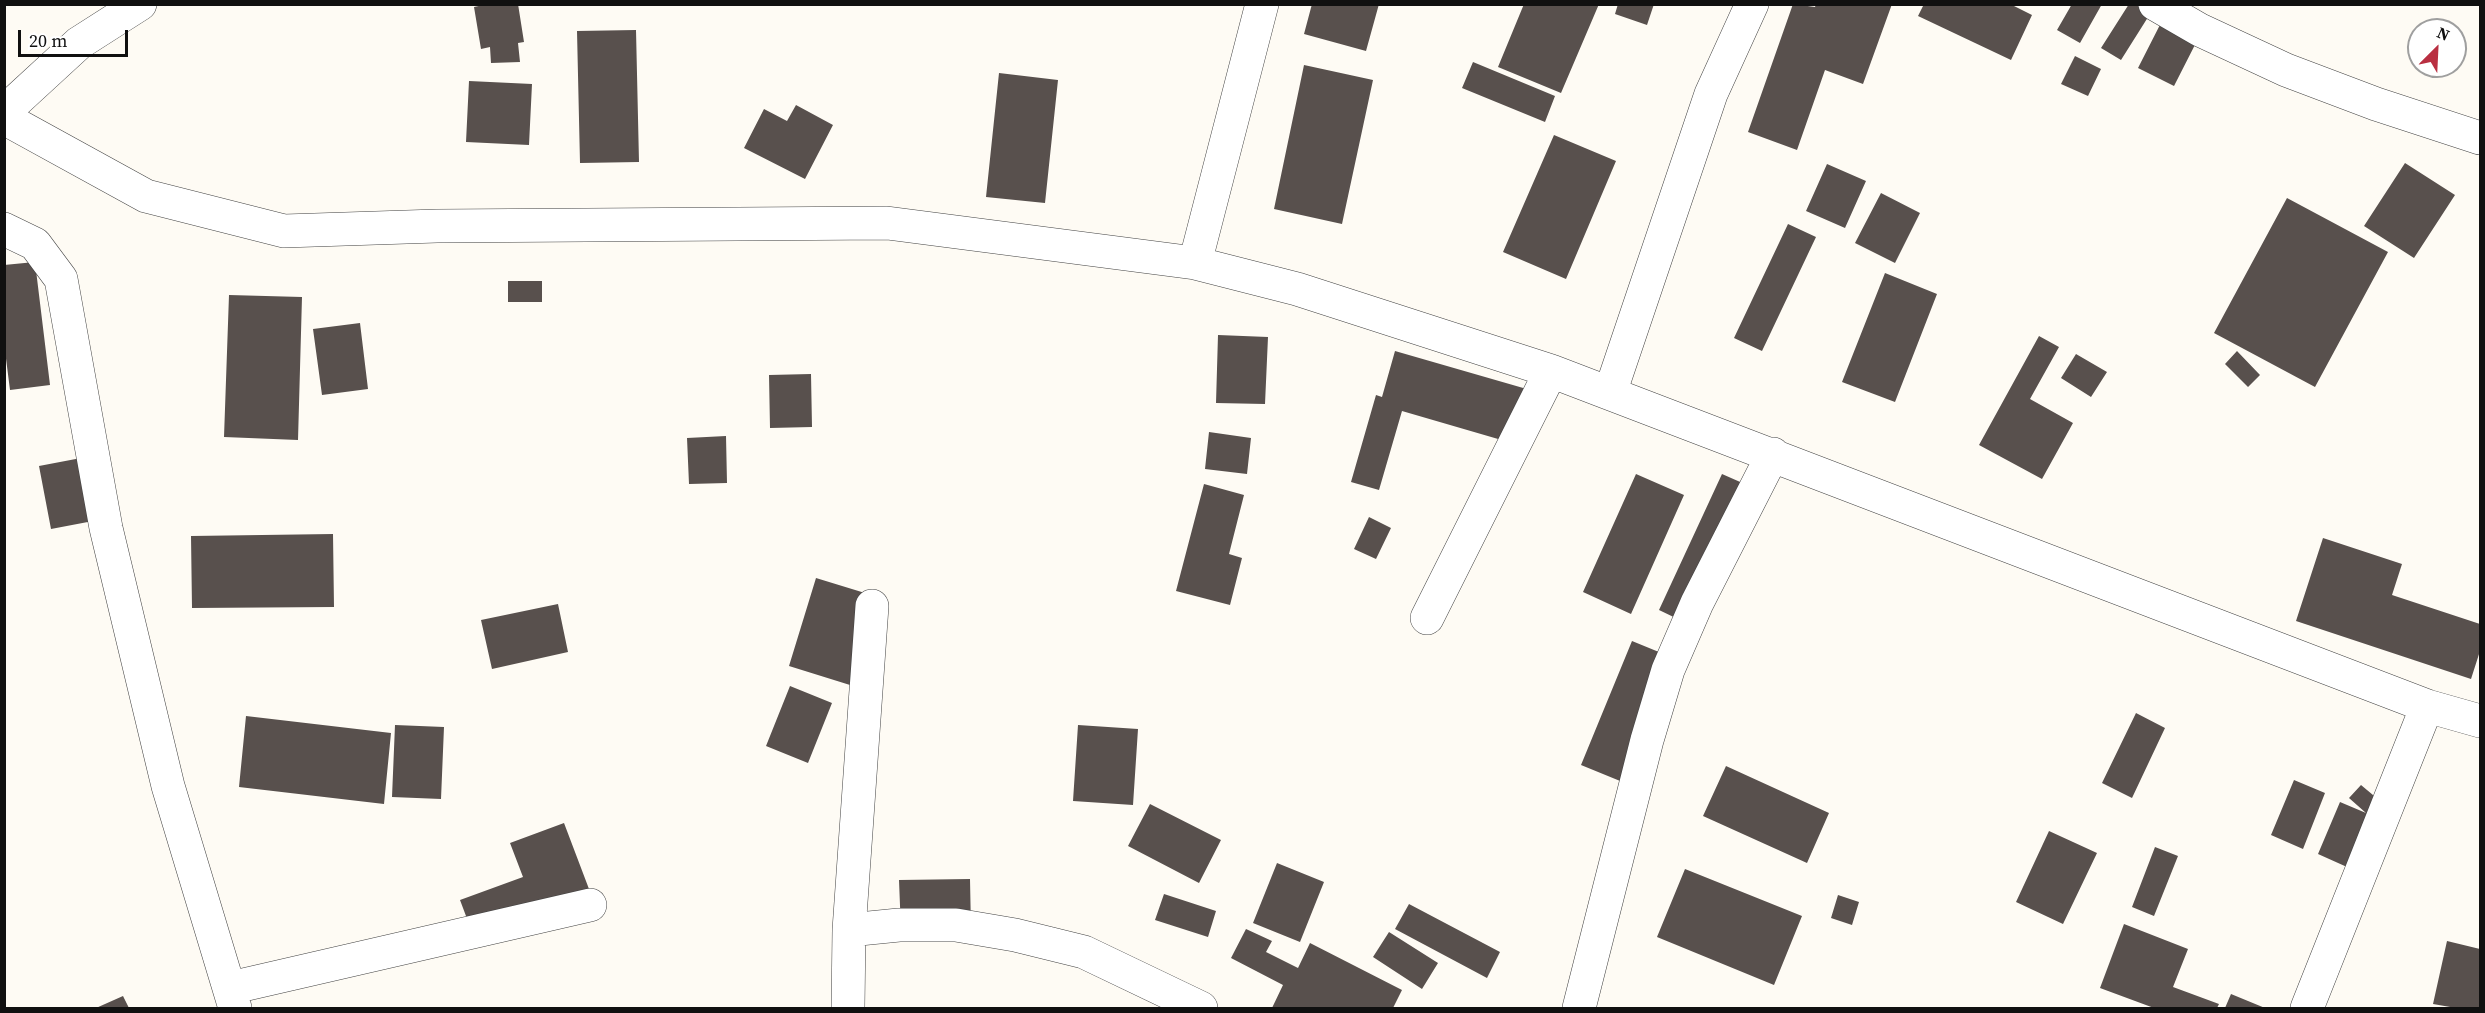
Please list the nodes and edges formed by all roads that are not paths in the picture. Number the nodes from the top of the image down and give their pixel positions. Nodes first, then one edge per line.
1 (140, 4) edge
2 (1262, 4) edge
3 (1752, 4) edge
4 (2155, 4) edge
5 (4, 112) edge
6 (4, 118) edge
7 (2481, 138) edge
8 (4, 229) edge
9 (1195, 263) junction
10 (1551, 371) junction
11 (1610, 393) junction
12 (1773, 454) junction
13 (872, 606) dead end
14 (1427, 618) dead end
15 (2427, 706) junction
16 (2481, 722) edge
17 (590, 905) dead end
18 (849, 930) junction
19 (232, 998) edge
20 (848, 1008) edge
21 (1201, 1008) edge
22 (1579, 1008) edge
23 (2307, 1008) edge

1 - 5 street
2 - 9 street
3 - 11 street
4 - 7 street
6 - 9 street
8 - 19 street
9 - 10 street
10 - 11 street
10 - 14 street
11 - 12 street
12 - 15 street
12 - 22 street
13 - 18 street
15 - 16 street
15 - 23 street
17 - 19 street
18 - 20 street
18 - 21 street

